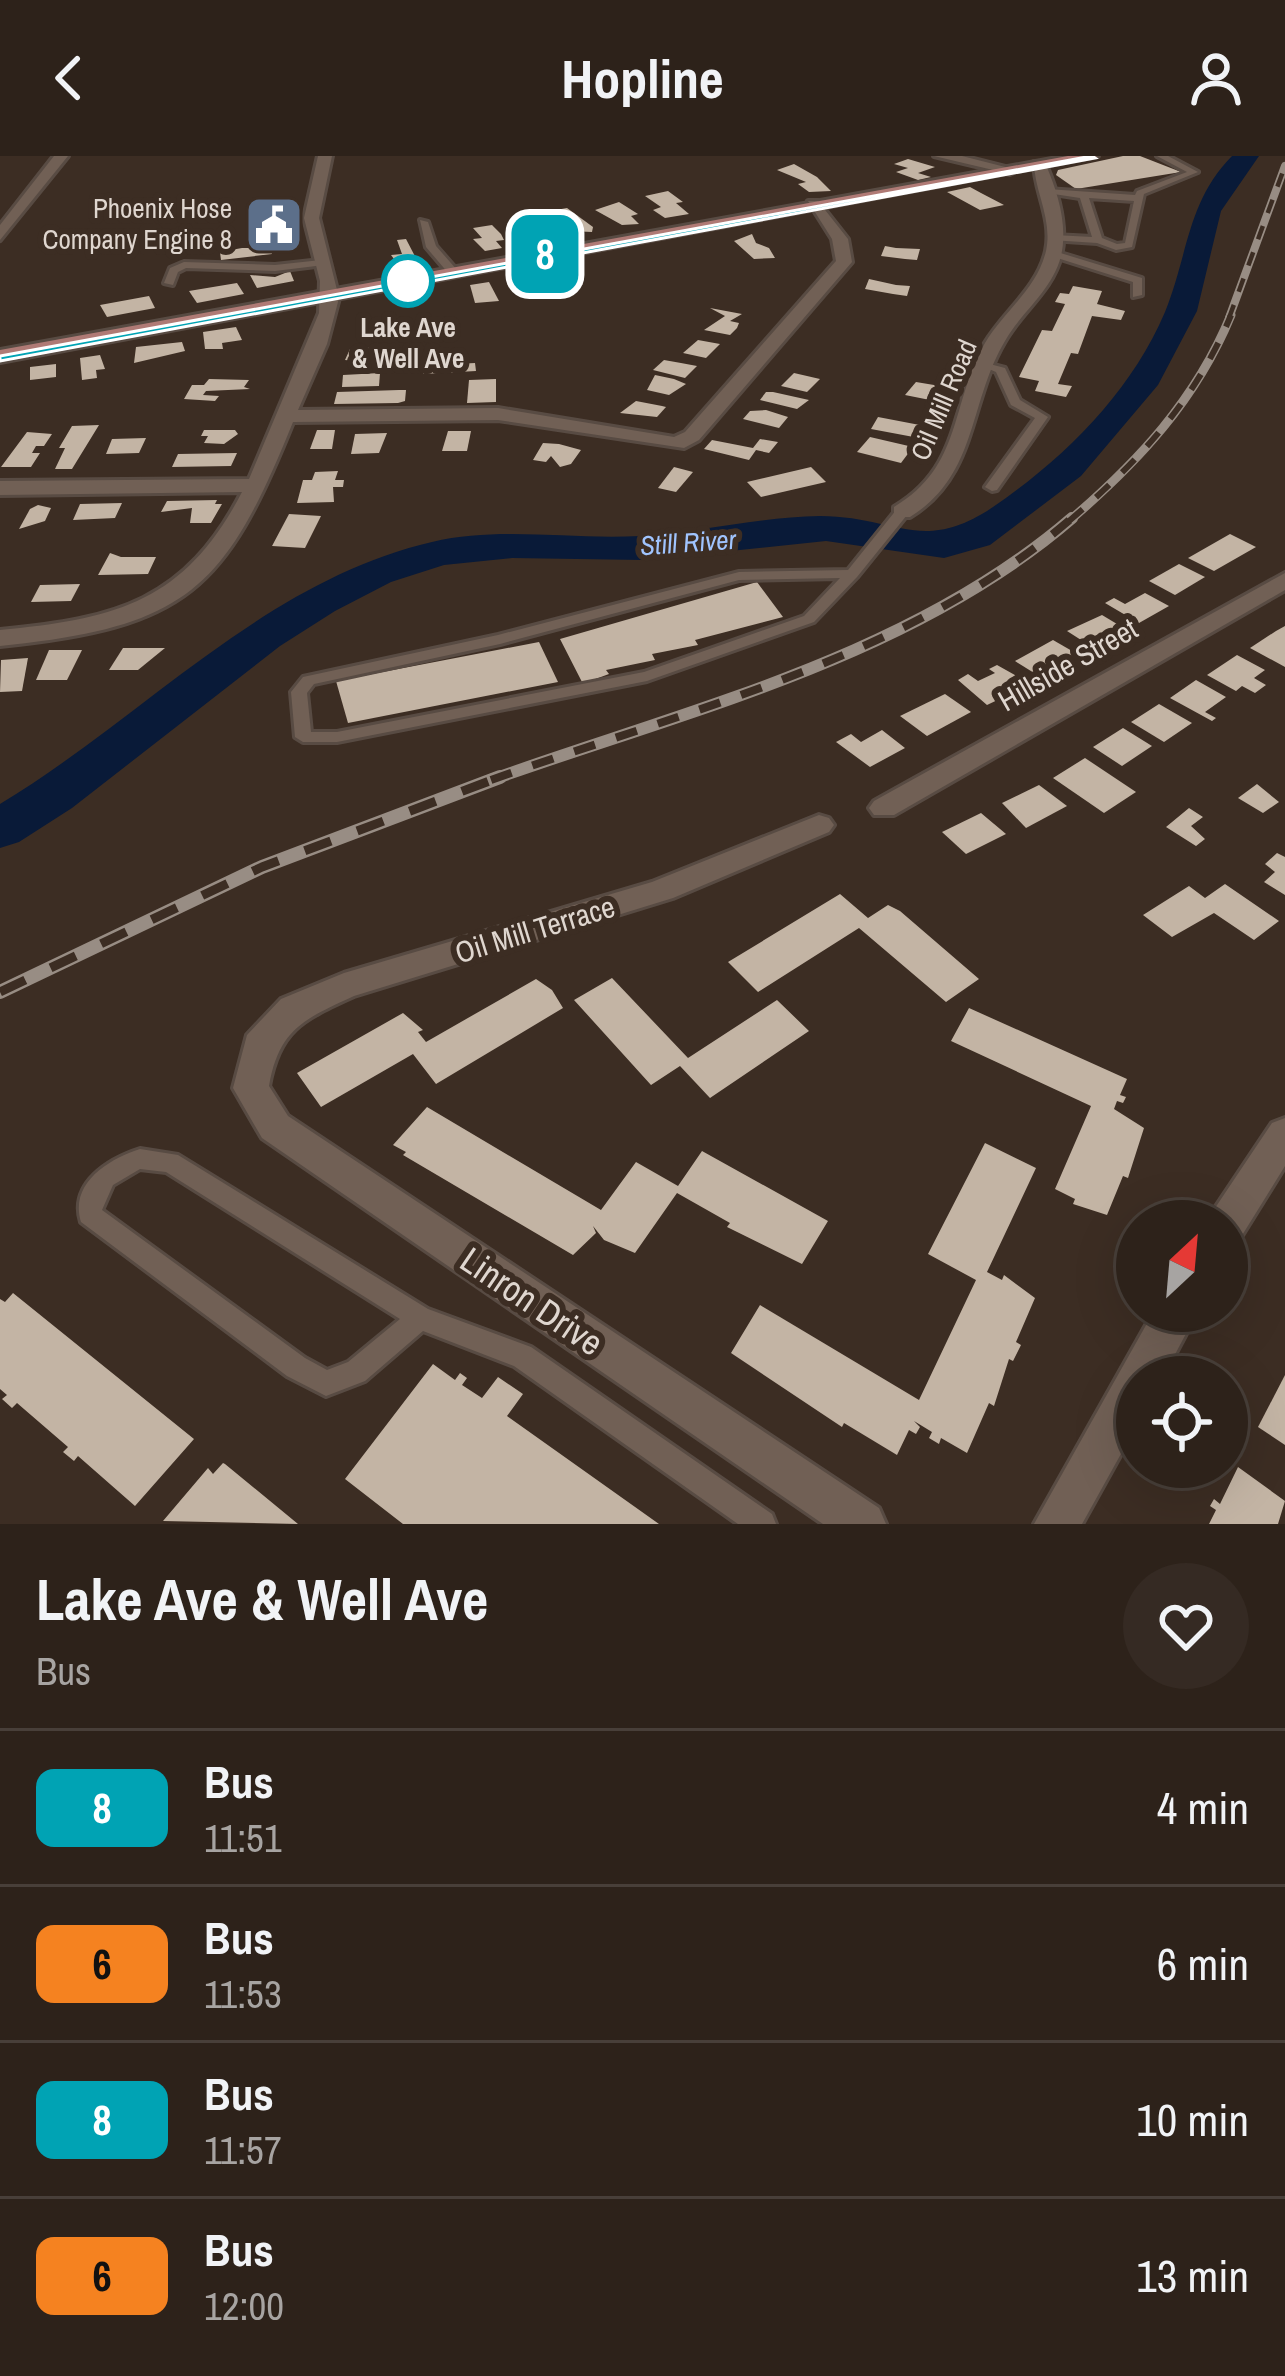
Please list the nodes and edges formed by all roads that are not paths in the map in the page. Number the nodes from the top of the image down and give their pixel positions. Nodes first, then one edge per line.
1 (61, 156) edge
2 (325, 156) edge
3 (941, 156) edge
4 (1091, 156) edge
5 (1161, 156) edge
6 (1040, 165) junction
7 (1010, 170) junction
8 (1050, 191) junction
9 (1082, 195) junction
10 (1136, 197) junction
11 (813, 204) junction
12 (423, 222) dead end
13 (3, 227) edge
14 (1098, 240) junction
15 (1054, 246) junction
16 (321, 262) junction
17 (1099, 266) junction
18 (453, 272) junction
19 (170, 284) dead end
20 (1092, 284) dead end
21 (331, 295) junction
22 (1137, 295) dead end
23 (0, 356) edge
24 (986, 364) junction
25 (286, 416) junction
26 (260, 484) junction
27 (992, 487) dead end
28 (0, 488) edge
29 (897, 518) joint
30 (852, 574) junction
31 (1285, 580) edge
32 (0, 638) edge
33 (884, 808) dead end
34 (819, 825) dead end
35 (259, 1045) joint
36 (1285, 1134) edge
37 (1242, 1200) edge
38 (420, 1318) junction
39 (1116, 1419) edge
40 (762, 1524) edge
41 (863, 1524) edge
42 (1057, 1524) edge

1 - 13 street
2 - 16 street
3 - 7 street
4 - 6 main road
5 - 10 lane
6 - 7 main road
6 - 8 street
7 - 11 main road
8 - 9 lane
8 - 15 street
9 - 10 lane
9 - 14 lane
10 - 14 lane
11 - 18 main road
11 - 25 street
12 - 18 lane
14 - 15 lane
15 - 17 lane
15 - 24 street, Oil Mill Road
16 - 19 lane
16 - 21 street
17 - 20 lane
17 - 22 lane
18 - 21 main road
21 - 23 main road
21 - 25 street
24 - 27 lane
24 - 29 street, Oil Mill Road
25 - 26 street
26 - 28 street
26 - 32 street
29 - 30 lane
30 - 30 lane
31 - 33 street, Hillside Street
34 - 35 street, Oil Mill Terrace
35 - 41 street, Linron Drive
36 - 37 street
38 - 38 lane
38 - 40 lane
39 - 42 street

